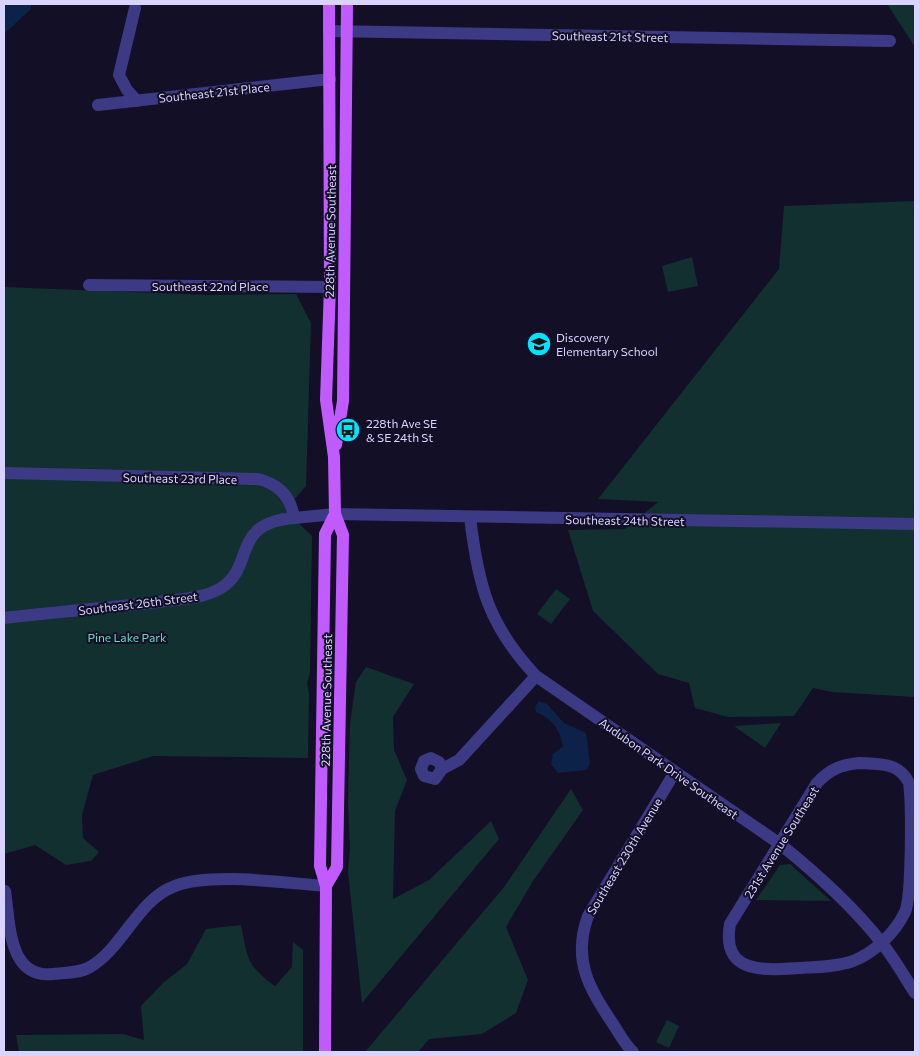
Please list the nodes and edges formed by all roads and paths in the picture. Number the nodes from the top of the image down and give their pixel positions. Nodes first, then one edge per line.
1 (329, 4) edge
2 (347, 4) edge
3 (135, 8) dead end
4 (329, 31) junction
5 (348, 31) junction
6 (890, 42) dead end
7 (330, 79) junction
8 (137, 101) junction
9 (98, 106) dead end
10 (330, 140) junction
11 (344, 204) junction
12 (89, 285) dead end
13 (330, 287) junction
14 (334, 457) junction
15 (4, 473) edge
16 (334, 514) junction
17 (470, 517) junction
18 (294, 518) junction
19 (915, 524) edge
20 (4, 618) edge
21 (536, 676) junction
22 (322, 759) junction
23 (338, 761) junction
24 (442, 769) dead end
25 (675, 772) junction
26 (780, 844) junction
27 (326, 886) junction
28 (5, 891) dead end
29 (882, 942) junction
30 (915, 993) edge
31 (325, 1052) edge
32 (631, 1052) edge

1 - 4 main road, 228th Avenue Southeast
2 - 5 main road, 228th Avenue Southeast
3 - 8 street
4 - 5 street, Southeast 21st Street
4 - 7 main road, 228th Avenue Southeast
5 - 6 street, Southeast 21st Street
5 - 11 main road, 228th Avenue Southeast
7 - 8 street, Southeast 21st Place
7 - 10 main road, 228th Avenue Southeast
8 - 9 street, Southeast 21st Place
10 - 11 main road
10 - 13 main road, 228th Avenue Southeast
11 - 14 main road, 228th Avenue Southeast
12 - 13 street, Southeast 22nd Place
13 - 14 main road, 228th Avenue Southeast
14 - 16 main road, 228th Avenue Southeast
15 - 18 street, Southeast 23rd Place
16 - 17 street, Southeast 24th Street
16 - 18 street
16 - 22 main road, 228th Avenue Southeast
16 - 23 main road, 228th Avenue Southeast
17 - 19 street, Southeast 24th Street
17 - 21 street, Audubon Park Drive Southeast
18 - 20 street, Southeast 26th Street
21 - 24 street
21 - 25 street, Audubon Park Drive Southeast
22 - 23 main road
22 - 27 main road, 228th Avenue Southeast
23 - 27 main road, 228th Avenue Southeast
25 - 26 street, Audubon Park Drive Southeast
25 - 32 street, Southeast 230th Avenue
26 - 29 street, Audubon Park Drive Southeast
26 - 29 street, 231st Avenue Southeast
26 - 29 street, 231st Avenue Southeast
27 - 28 street
27 - 31 main road, 228th Avenue Southeast
29 - 30 street, Audubon Park Drive Southeast

